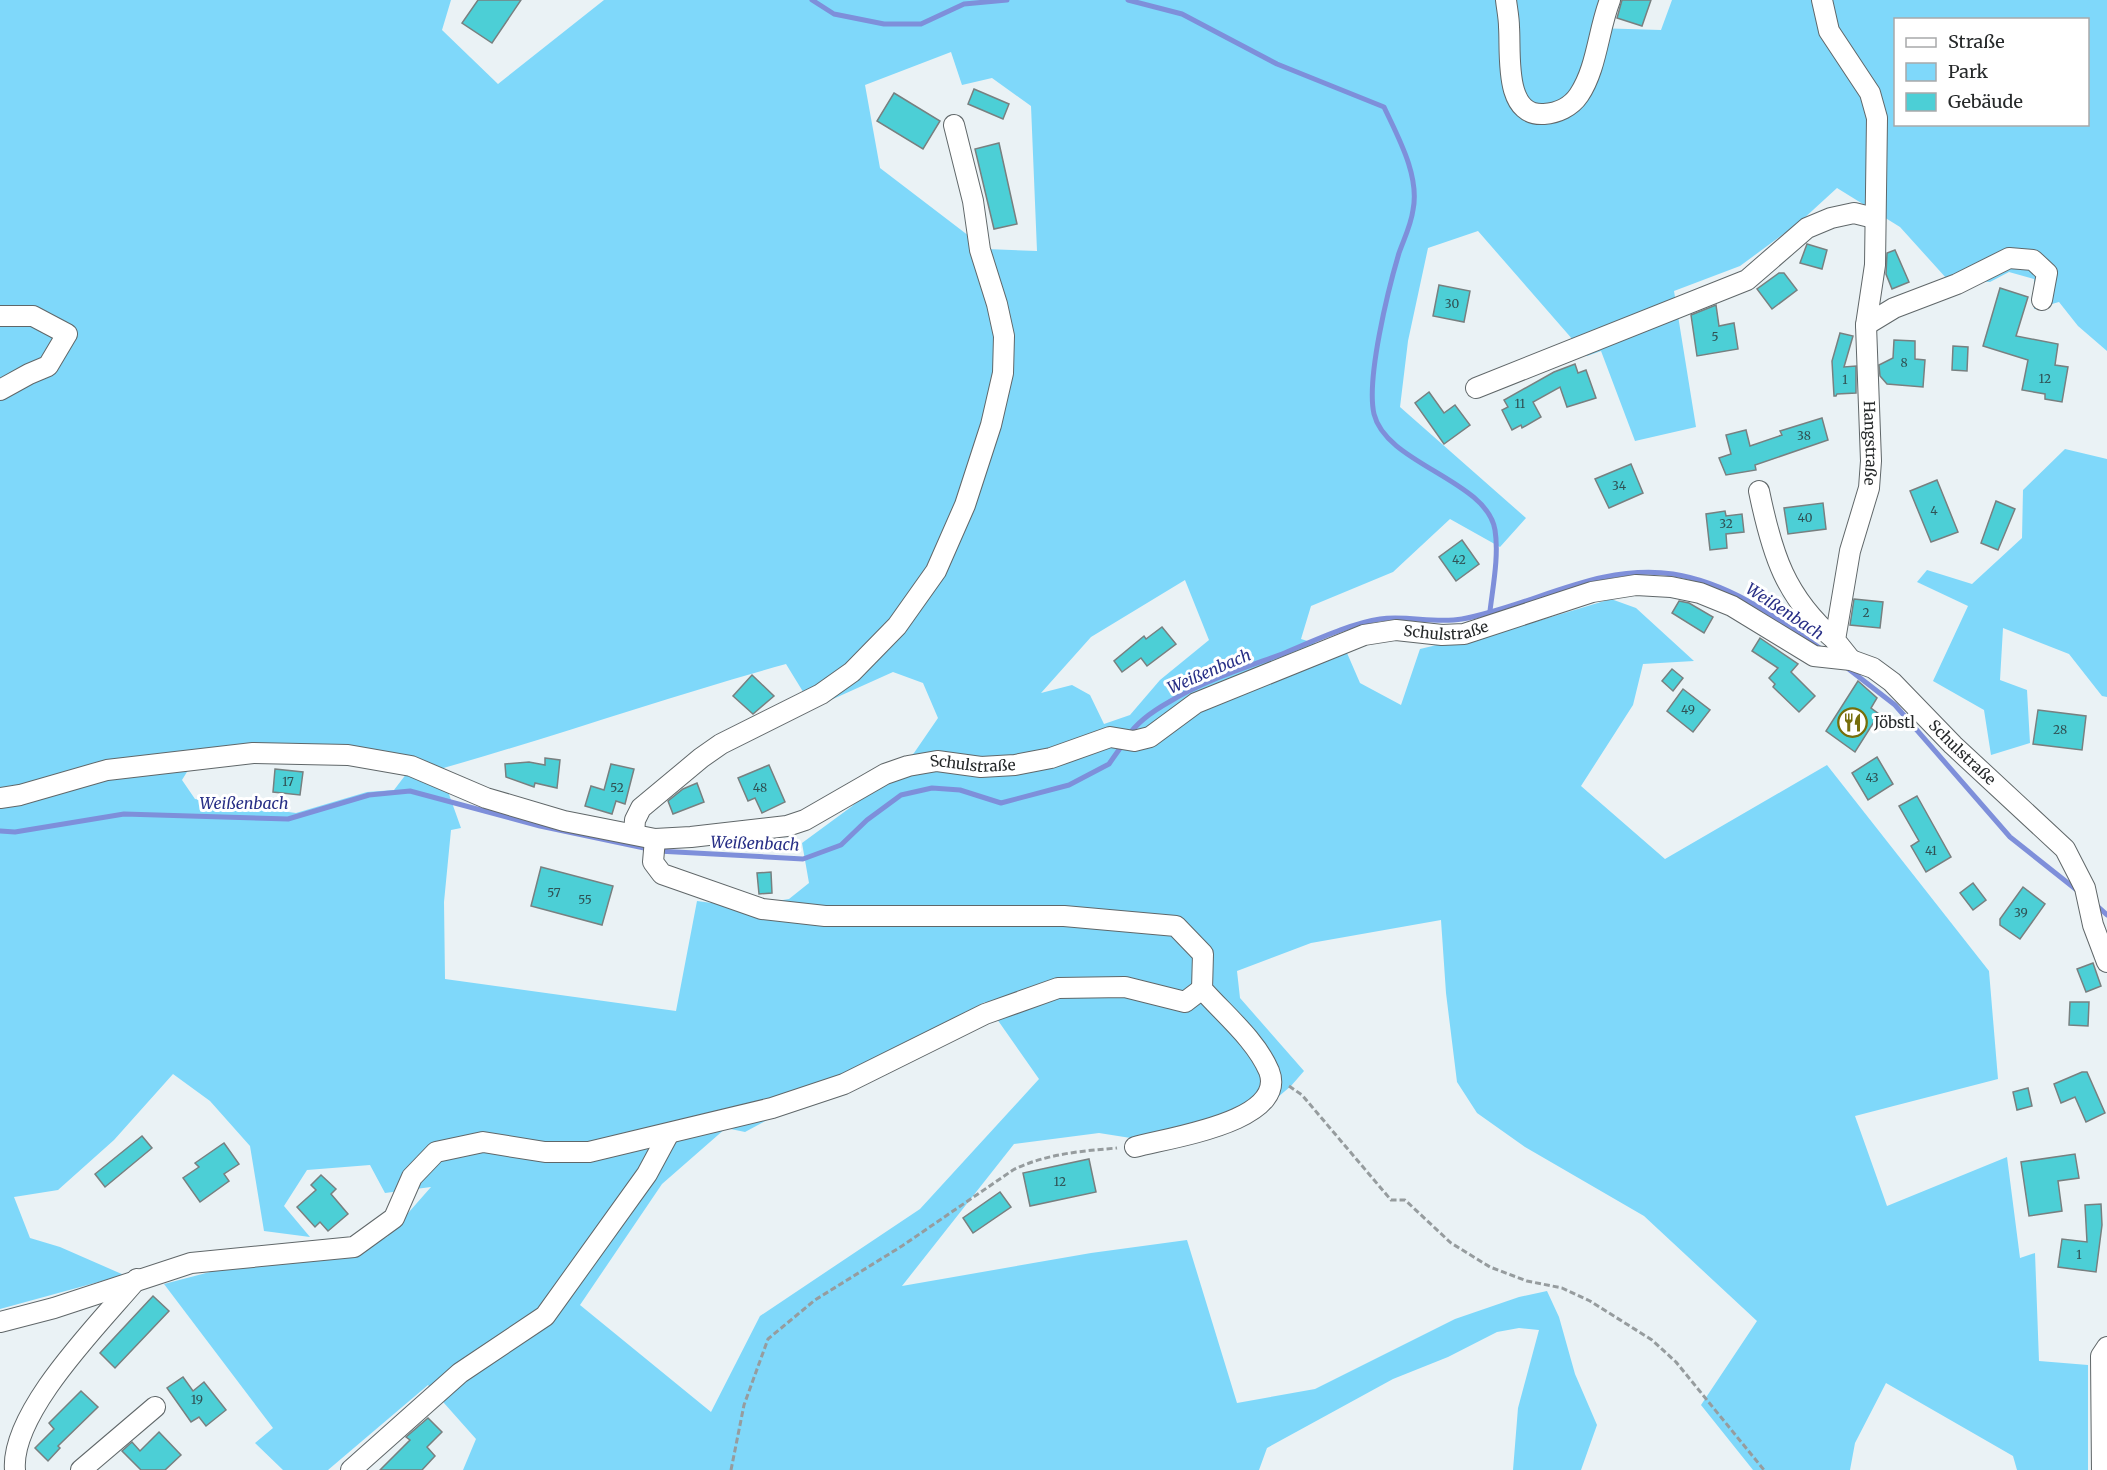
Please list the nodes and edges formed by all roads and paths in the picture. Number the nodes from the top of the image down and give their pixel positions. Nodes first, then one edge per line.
1 (1506, 0) edge
2 (1610, 0) edge
3 (1822, 0) edge
4 (954, 125) dead end
5 (1874, 218) junction
6 (2042, 300) dead end
7 (0, 316) edge
8 (1866, 326) junction
9 (1476, 388) dead end
10 (0, 390) edge
11 (1759, 491) dead end
12 (1839, 654) junction
13 (0, 798) edge
14 (633, 834) junction
15 (654, 848) junction
16 (2107, 962) edge
17 (1202, 989) junction
18 (1270, 1074) junction
19 (668, 1135) junction
20 (1135, 1147) joint
21 (138, 1279) junction
22 (0, 1322) edge
23 (2107, 1347) edge
24 (154, 1407) dead end
25 (15, 1470) edge
26 (81, 1470) edge
27 (351, 1470) edge
28 (731, 1470) edge
29 (1764, 1470) edge
30 (2102, 1470) edge

1 - 2 street
3 - 5 street, Hangstraße
4 - 14 street
5 - 8 street, Hangstraße
5 - 9 street
6 - 8 street
7 - 10 street
8 - 12 street, Hangstraße
11 - 12 street
12 - 15 street, Schulstraße
12 - 16 street, Schulstraße
13 - 14 street
14 - 15 street
15 - 17 street
17 - 18 street
17 - 19 street
18 - 20 street
18 - 29 path
19 - 21 street
19 - 27 street
20 - 28 path
21 - 22 street
21 - 25 street
23 - 30 street
24 - 26 street

